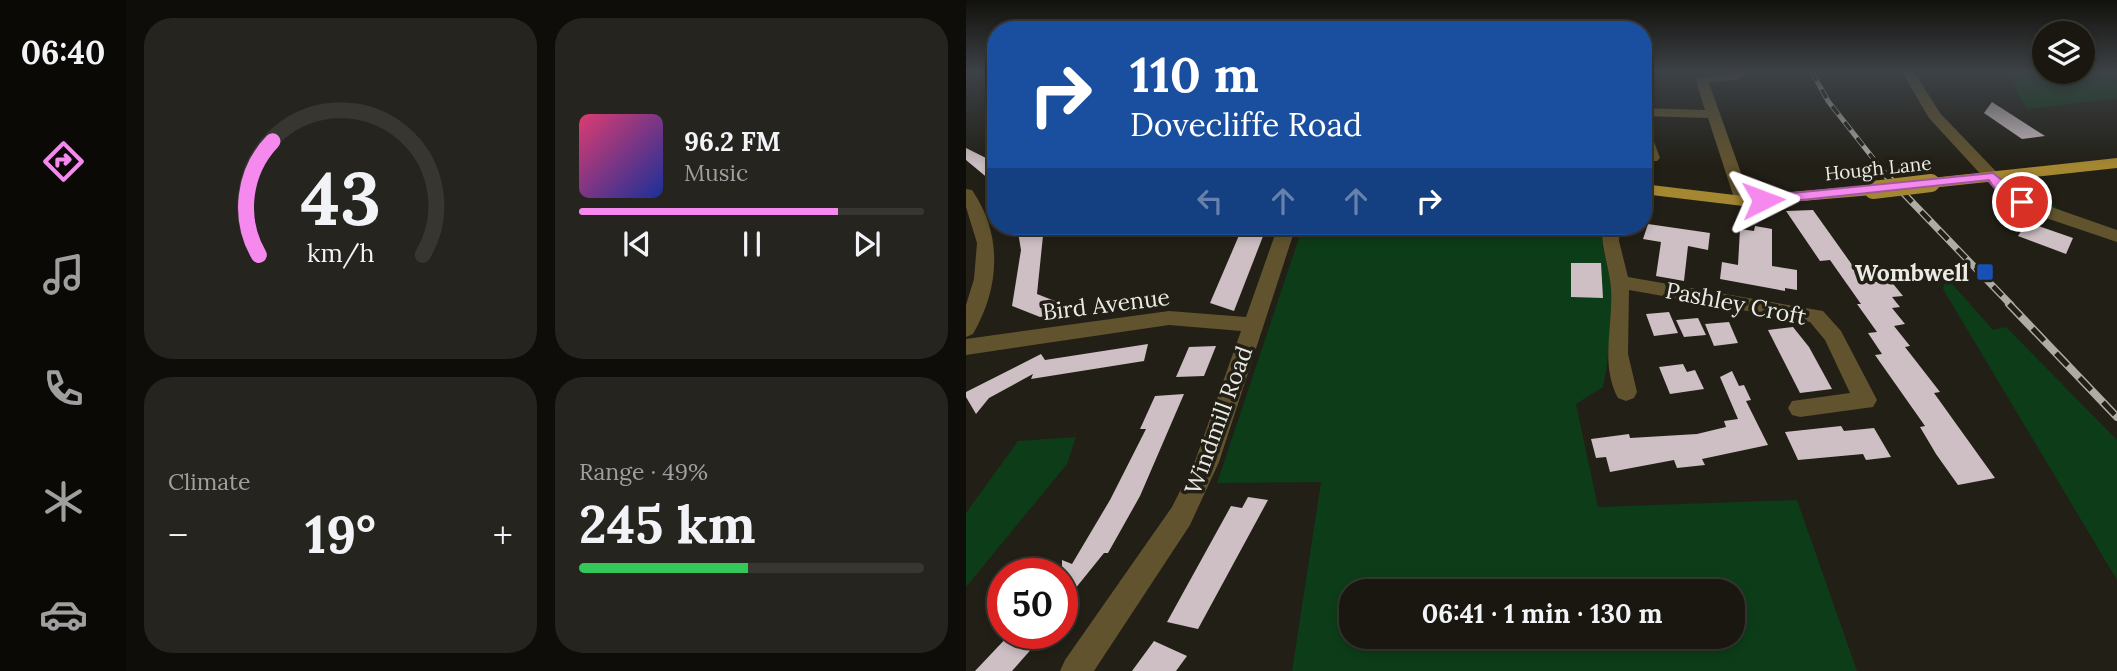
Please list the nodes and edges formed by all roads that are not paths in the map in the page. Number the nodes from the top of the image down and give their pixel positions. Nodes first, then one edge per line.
1 (1709, 103) edge
2 (1927, 103) edge
3 (1652, 113) edge
4 (1713, 114) junction
5 (2117, 163) edge
6 (1993, 176) junction
7 (1652, 190) edge
8 (966, 194) edge
9 (1743, 201) junction
10 (1284, 235) edge
11 (1610, 235) edge
12 (2117, 236) edge
13 (1620, 282) junction
14 (1253, 325) junction
15 (966, 329) edge
16 (966, 347) edge
17 (1626, 392) dead end
18 (1800, 408) dead end
19 (1076, 671) edge

1 - 4 street
2 - 6 street
3 - 4 street
4 - 9 street
5 - 6 main road, Hough Lane
6 - 9 main road, Hough Lane, bridge
6 - 12 street
7 - 9 main road, Hough Lane
8 - 15 street
10 - 14 street, Windmill Road
11 - 13 street
13 - 17 street
13 - 18 street, Pashley Croft
14 - 16 street, Bird Avenue
14 - 19 street, Windmill Road

